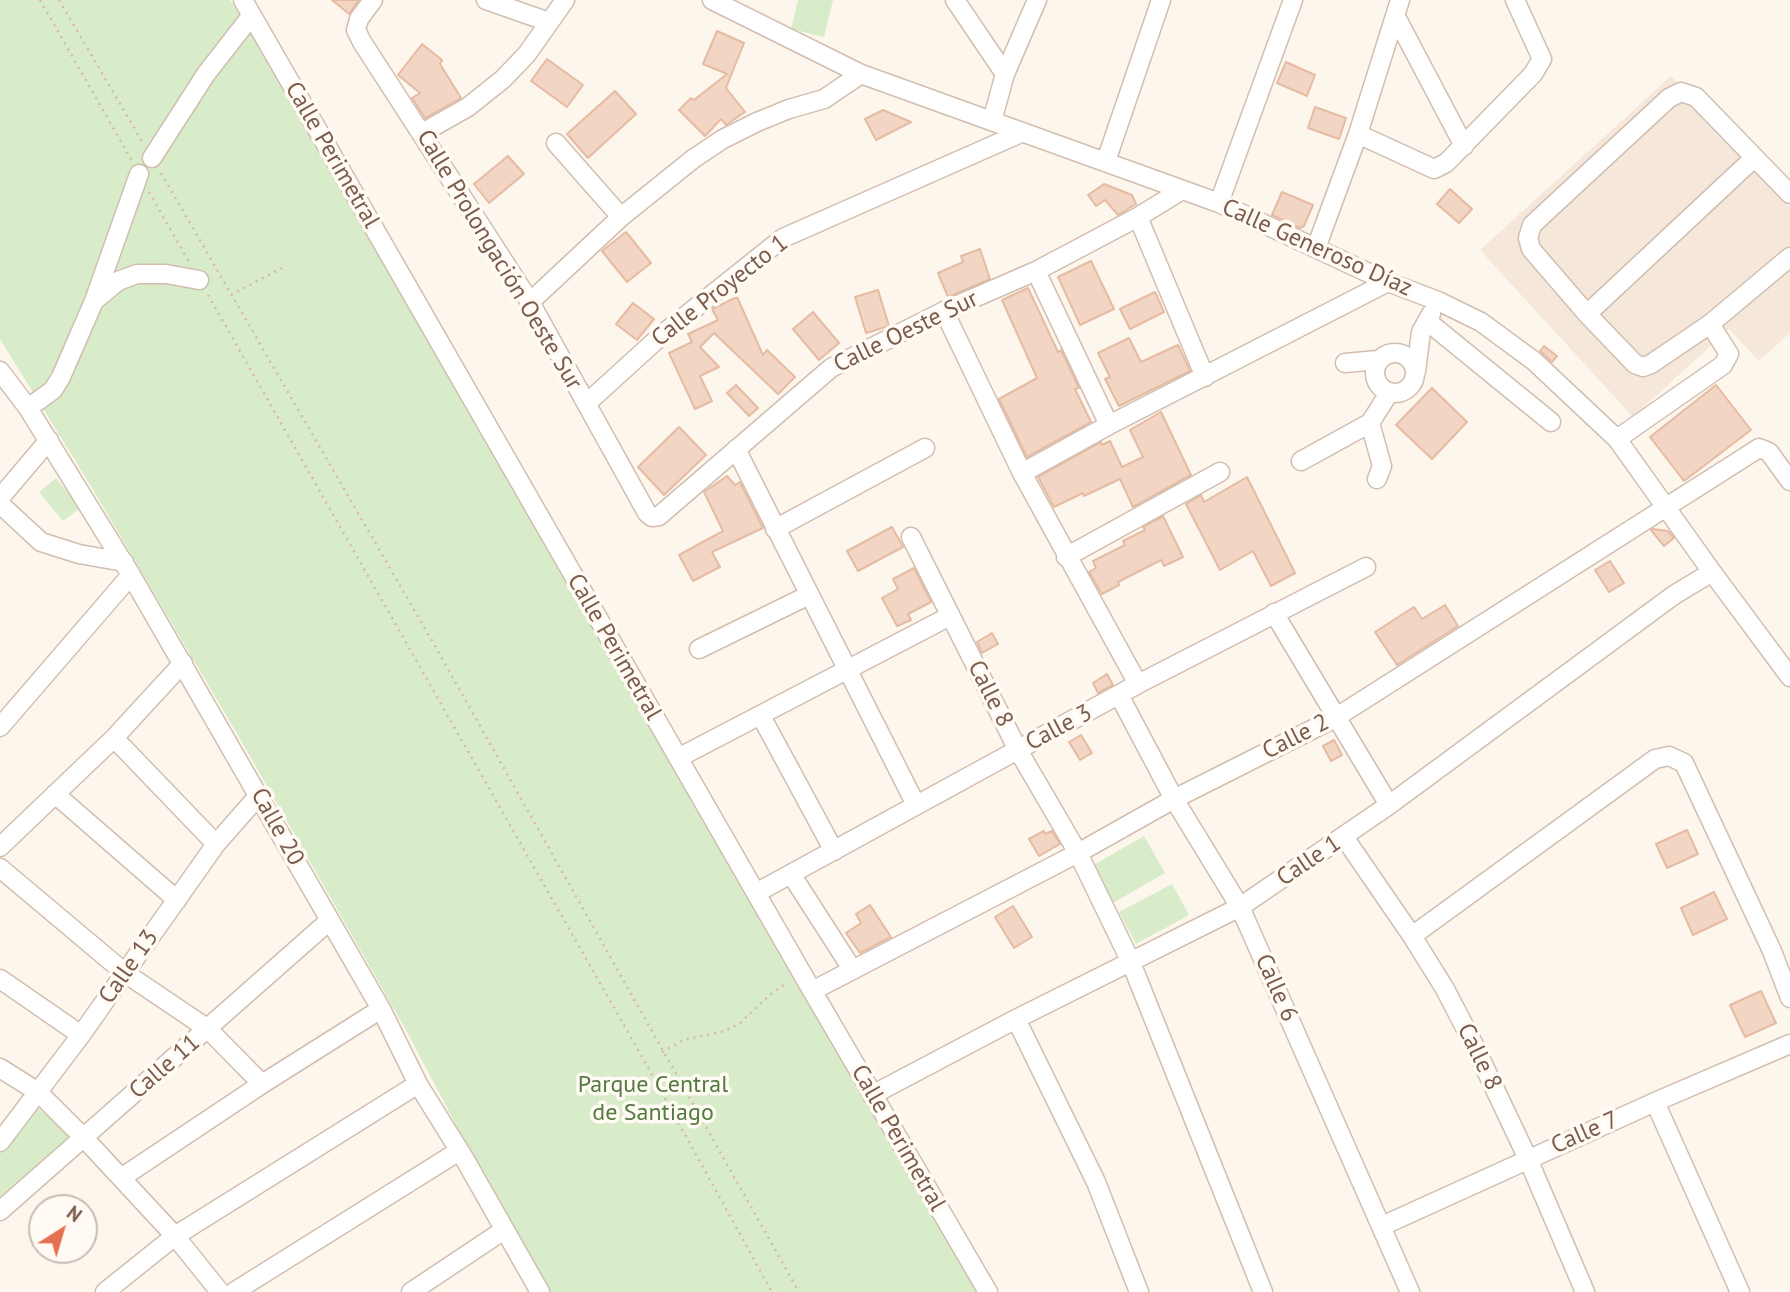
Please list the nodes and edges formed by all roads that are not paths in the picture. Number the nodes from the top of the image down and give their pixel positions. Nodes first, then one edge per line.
1 (373, 0) edge
2 (486, 0) edge
3 (565, 0) edge
4 (712, 0) edge
5 (955, 0) edge
6 (1037, 0) edge
7 (1161, 0) edge
8 (1293, 0) edge
9 (1515, 0) edge
10 (248, 8) edge
11 (1398, 9) edge
12 (549, 22) junction
13 (861, 74) junction
14 (1005, 74) junction
15 (992, 121) junction
16 (422, 133) junction
17 (1021, 133) junction
18 (1358, 134) junction
19 (556, 143) dead end
20 (1464, 146) junction
21 (152, 158) road end
22 (1754, 158) junction
23 (1106, 160) junction
24 (139, 174) road end
25 (1182, 190) junction
26 (1790, 194) edge
27 (1219, 203) junction
28 (621, 217) junction
29 (1138, 217) junction
30 (1316, 248) junction
31 (1790, 257) edge
32 (1035, 271) junction
33 (199, 280) road end
34 (1388, 282) junction
35 (94, 301) junction
36 (530, 302) junction
37 (1438, 302) junction
38 (944, 311) junction
39 (1587, 314) junction
40 (1710, 324) junction
41 (1424, 327) junction
42 (1401, 353) junction
43 (1378, 360) junction
44 (1345, 363) dead end
45 (0, 370) edge
46 (1416, 371) junction
47 (1205, 377) junction
48 (1389, 393) junction
49 (587, 403) junction
50 (28, 408) junction
51 (1551, 422) dead end
52 (1370, 423) junction
53 (1109, 425) junction
54 (1618, 439) junction
55 (49, 440) junction
56 (925, 448) dead end
57 (736, 449) junction
58 (1301, 461) dead end
59 (1220, 472) dead end
60 (1022, 473) junction
61 (1377, 479) dead end
62 (1790, 481) edge
63 (0, 498) edge
64 (0, 504) edge
65 (1666, 506) junction
66 (659, 516) joint
67 (775, 529) junction
68 (911, 537) dead end
69 (1066, 557) junction
70 (1366, 567) dead end
71 (127, 568) junction
72 (1712, 572) junction
73 (809, 595) junction
74 (1273, 613) junction
75 (950, 616) junction
76 (699, 649) dead end
77 (183, 663) junction
78 (847, 669) junction
79 (1790, 677) edge
80 (1138, 684) junction
81 (1119, 695) junction
82 (761, 716) junction
83 (1335, 718) junction
84 (0, 727) edge
85 (114, 738) junction
86 (1018, 750) junction
87 (678, 758) junction
88 (55, 794) junction
89 (259, 794) junction
90 (1174, 799) junction
91 (916, 805) junction
92 (1389, 805) junction
93 (1344, 837) junction
94 (216, 844) junction
95 (0, 847) edge
96 (834, 851) junction
97 (1078, 853) junction
98 (0, 868) edge
99 (791, 874) junction
100 (756, 893) junction
101 (177, 900) junction
102 (1240, 907) junction
103 (329, 921) junction
104 (1412, 936) junction
105 (1130, 960) junction
106 (852, 969) junction
107 (125, 972) junction
108 (0, 979) edge
109 (812, 991) junction
110 (1790, 998) edge
111 (381, 1009) junction
112 (1016, 1018) junction
113 (208, 1029) junction
114 (81, 1035) junction
115 (1790, 1044) edge
116 (0, 1068) edge
117 (262, 1084) junction
118 (418, 1084) junction
119 (38, 1092) junction
120 (872, 1095) junction
121 (1655, 1102) junction
122 (84, 1138) junction
123 (0, 1142) edge
124 (458, 1151) junction
125 (1528, 1159) junction
126 (121, 1178) junction
127 (0, 1211) edge
128 (1382, 1226) junction
129 (504, 1230) junction
130 (175, 1236) junction
131 (416, 1291) edge
132 (105, 1292) edge
133 (220, 1292) edge
134 (234, 1292) edge
135 (540, 1292) edge
136 (988, 1292) edge
137 (1139, 1292) edge
138 (1263, 1292) edge
139 (1410, 1292) edge
140 (1585, 1292) edge
141 (1740, 1292) edge

1 - 16 street, Calle Prolongación Oeste Sur
2 - 12 street
3 - 12 street
4 - 13 street, Calle Generoso Díaz
5 - 14 street
6 - 14 street
7 - 23 street
8 - 27 street
9 - 20 street
10 - 21 street
10 - 87 street, Calle Perimetral
11 - 18 street
11 - 20 street
12 - 16 street
13 - 15 street, Calle Generoso Díaz
13 - 28 street
14 - 15 street
15 - 17 street, Calle Generoso Díaz
16 - 36 street, Calle Prolongación Oeste Sur
17 - 23 street, Calle Generoso Díaz
17 - 49 street, Calle Proyecto 1
18 - 20 street
18 - 30 street
19 - 28 street
22 - 26 street
22 - 39 street
22 - 39 street
23 - 25 street, Calle Generoso Díaz
24 - 35 street
25 - 27 street, Calle Generoso Díaz
25 - 29 street, Calle Oeste Sur
27 - 30 street, Calle Generoso Díaz
28 - 36 street
29 - 32 street, Calle Oeste Sur
29 - 47 street
30 - 34 street, Calle Generoso Díaz
31 - 40 street
32 - 38 street, Calle Oeste Sur
32 - 53 street
33 - 35 street
34 - 37 street, Calle Generoso Díaz
34 - 47 street
35 - 50 street
36 - 49 street, Calle Prolongación Oeste Sur
37 - 41 street
37 - 54 street, Calle Generoso Díaz
38 - 57 street, Calle Oeste Sur
38 - 60 street
39 - 40 street
40 - 54 street
41 - 42 street
41 - 46 street
41 - 51 street
42 - 43 street
42 - 46 street
43 - 44 street
43 - 48 street
45 - 50 street, Calle 20
46 - 48 street
47 - 53 street
48 - 52 street
49 - 66 street, Calle Prolongación Oeste Sur
50 - 55 street, Calle 20
52 - 58 street
52 - 61 street
53 - 60 street
54 - 65 street, Calle Generoso Díaz
55 - 63 street
55 - 71 street, Calle 20
56 - 67 street
57 - 66 street, Calle Oeste Sur
57 - 67 street
59 - 69 street
60 - 69 street
62 - 65 street, Calle 2
64 - 71 street
65 - 72 street, Calle Generoso Díaz
65 - 83 street, Calle 2
67 - 73 street
68 - 75 street, Calle 8
69 - 80 street
70 - 74 street, Calle 3
71 - 77 street, Calle 20
71 - 84 street
72 - 79 street, Calle Generoso Díaz
72 - 92 street, Calle 1
73 - 76 street
73 - 78 street
74 - 80 street, Calle 3
74 - 83 street
75 - 78 street
75 - 86 street, Calle 8
77 - 85 street
77 - 89 street, Calle 20
78 - 82 street
78 - 91 street
80 - 81 street, Calle 3
81 - 86 street, Calle 3
81 - 90 street, Calle 6
82 - 87 street
82 - 96 street
83 - 90 street, Calle 2
83 - 92 street
85 - 88 street
85 - 94 street
86 - 91 street, Calle 3
86 - 97 street, Calle 8
87 - 100 street, Calle Perimetral
88 - 95 street
88 - 101 street
89 - 94 street, Calle 13
89 - 103 street, Calle 20
90 - 97 street, Calle 2
90 - 102 street, Calle 6
91 - 96 street, Calle 3
92 - 93 street, Calle 1
93 - 102 street, Calle 1
93 - 104 street, Calle 8
94 - 101 street, Calle 13
96 - 99 street, Calle 3
97 - 105 street, Calle 8
97 - 106 street, Calle 2
98 - 107 street
99 - 100 street, Calle 3
99 - 106 street
100 - 109 street, Calle Perimetral
101 - 107 street, Calle 13
102 - 105 street, Calle 1
102 - 128 street, Calle 6
103 - 111 street, Calle 20
103 - 113 street, Calle 11
104 - 110 street
104 - 125 street, Calle 8
105 - 112 street, Calle 1
105 - 138 street, Calle 8
106 - 109 street, Calle 2
107 - 113 street
107 - 114 street, Calle 13
108 - 114 street
109 - 120 street, Calle Perimetral
111 - 117 street
111 - 118 street, Calle 20
112 - 120 street, Calle 1
112 - 137 street
113 - 117 street
113 - 122 street, Calle 11
114 - 119 street, Calle 13
115 - 121 street, Calle 7
116 - 119 street
117 - 126 street
118 - 124 street, Calle 20
118 - 130 street
119 - 122 street
119 - 123 street, Calle 13
120 - 136 street, Calle Perimetral
121 - 125 street, Calle 7
121 - 141 street
122 - 126 street
122 - 127 street, Calle 11
124 - 129 street, Calle 20
124 - 134 street
125 - 128 street, Calle 7
125 - 140 street, Calle 8
126 - 130 street
128 - 139 street, Calle 6
129 - 131 street
129 - 135 street, Calle 20
130 - 132 street
130 - 133 street

